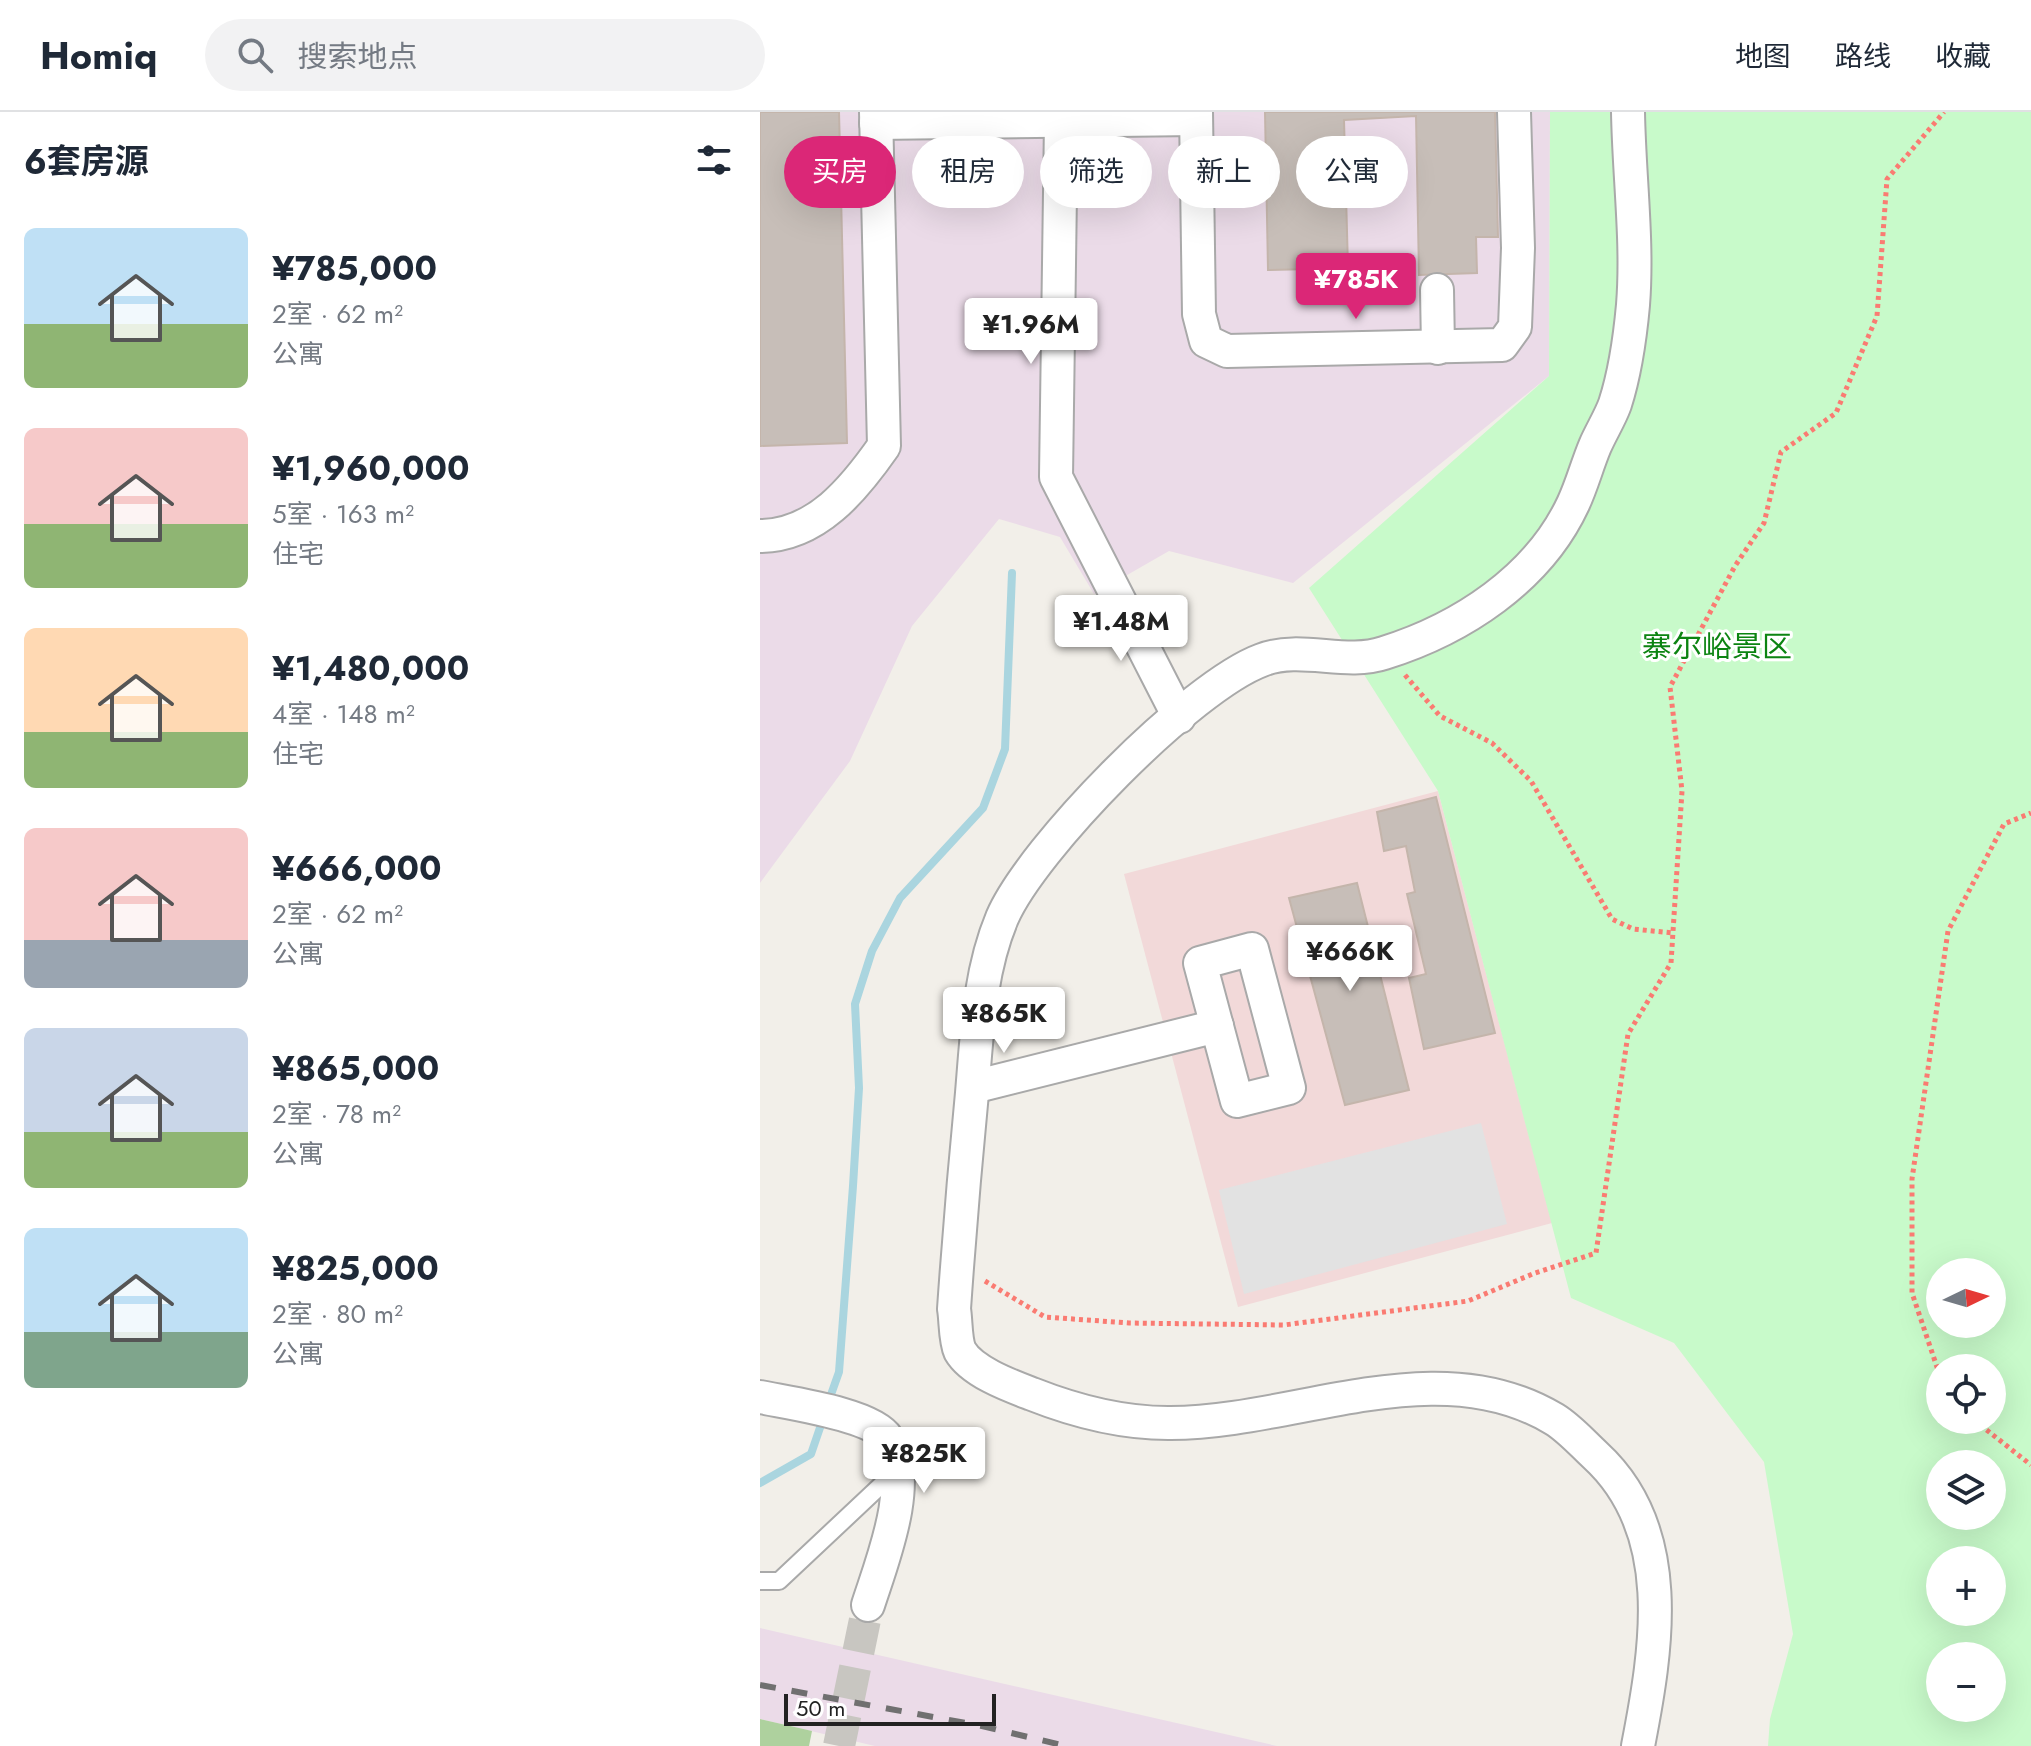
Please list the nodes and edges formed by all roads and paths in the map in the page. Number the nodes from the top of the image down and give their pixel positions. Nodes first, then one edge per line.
1 (1514, 112) edge
2 (1628, 112) edge
3 (1944, 112) edge
4 (1182, 116) edge
5 (876, 118) edge
6 (1061, 121) junction
7 (1437, 290) dead end
8 (1438, 348) junction
9 (760, 536) edge
10 (1391, 651) junction
11 (1179, 717) junction
12 (2031, 813) edge
13 (1673, 933) junction
14 (1217, 1026) dead end
15 (973, 1087) junction
16 (957, 1264) junction
17 (1933, 1354) edge
18 (767, 1398) edge
19 (1992, 1434) edge
20 (2031, 1465) edge
21 (898, 1469) junction
22 (760, 1581) edge
23 (868, 1605) tunnel mouth
24 (1638, 1746) edge

1 - 8 street
2 - 10 street
3 - 13 path
4 - 6 street
4 - 8 street
5 - 6 street
5 - 9 street
6 - 11 street
7 - 8 street
10 - 11 street
10 - 13 path
11 - 15 street
12 - 17 path
13 - 16 path
14 - 15 street
15 - 16 street
16 - 24 street
18 - 21 street
19 - 20 path
21 - 22 lane
21 - 23 street

